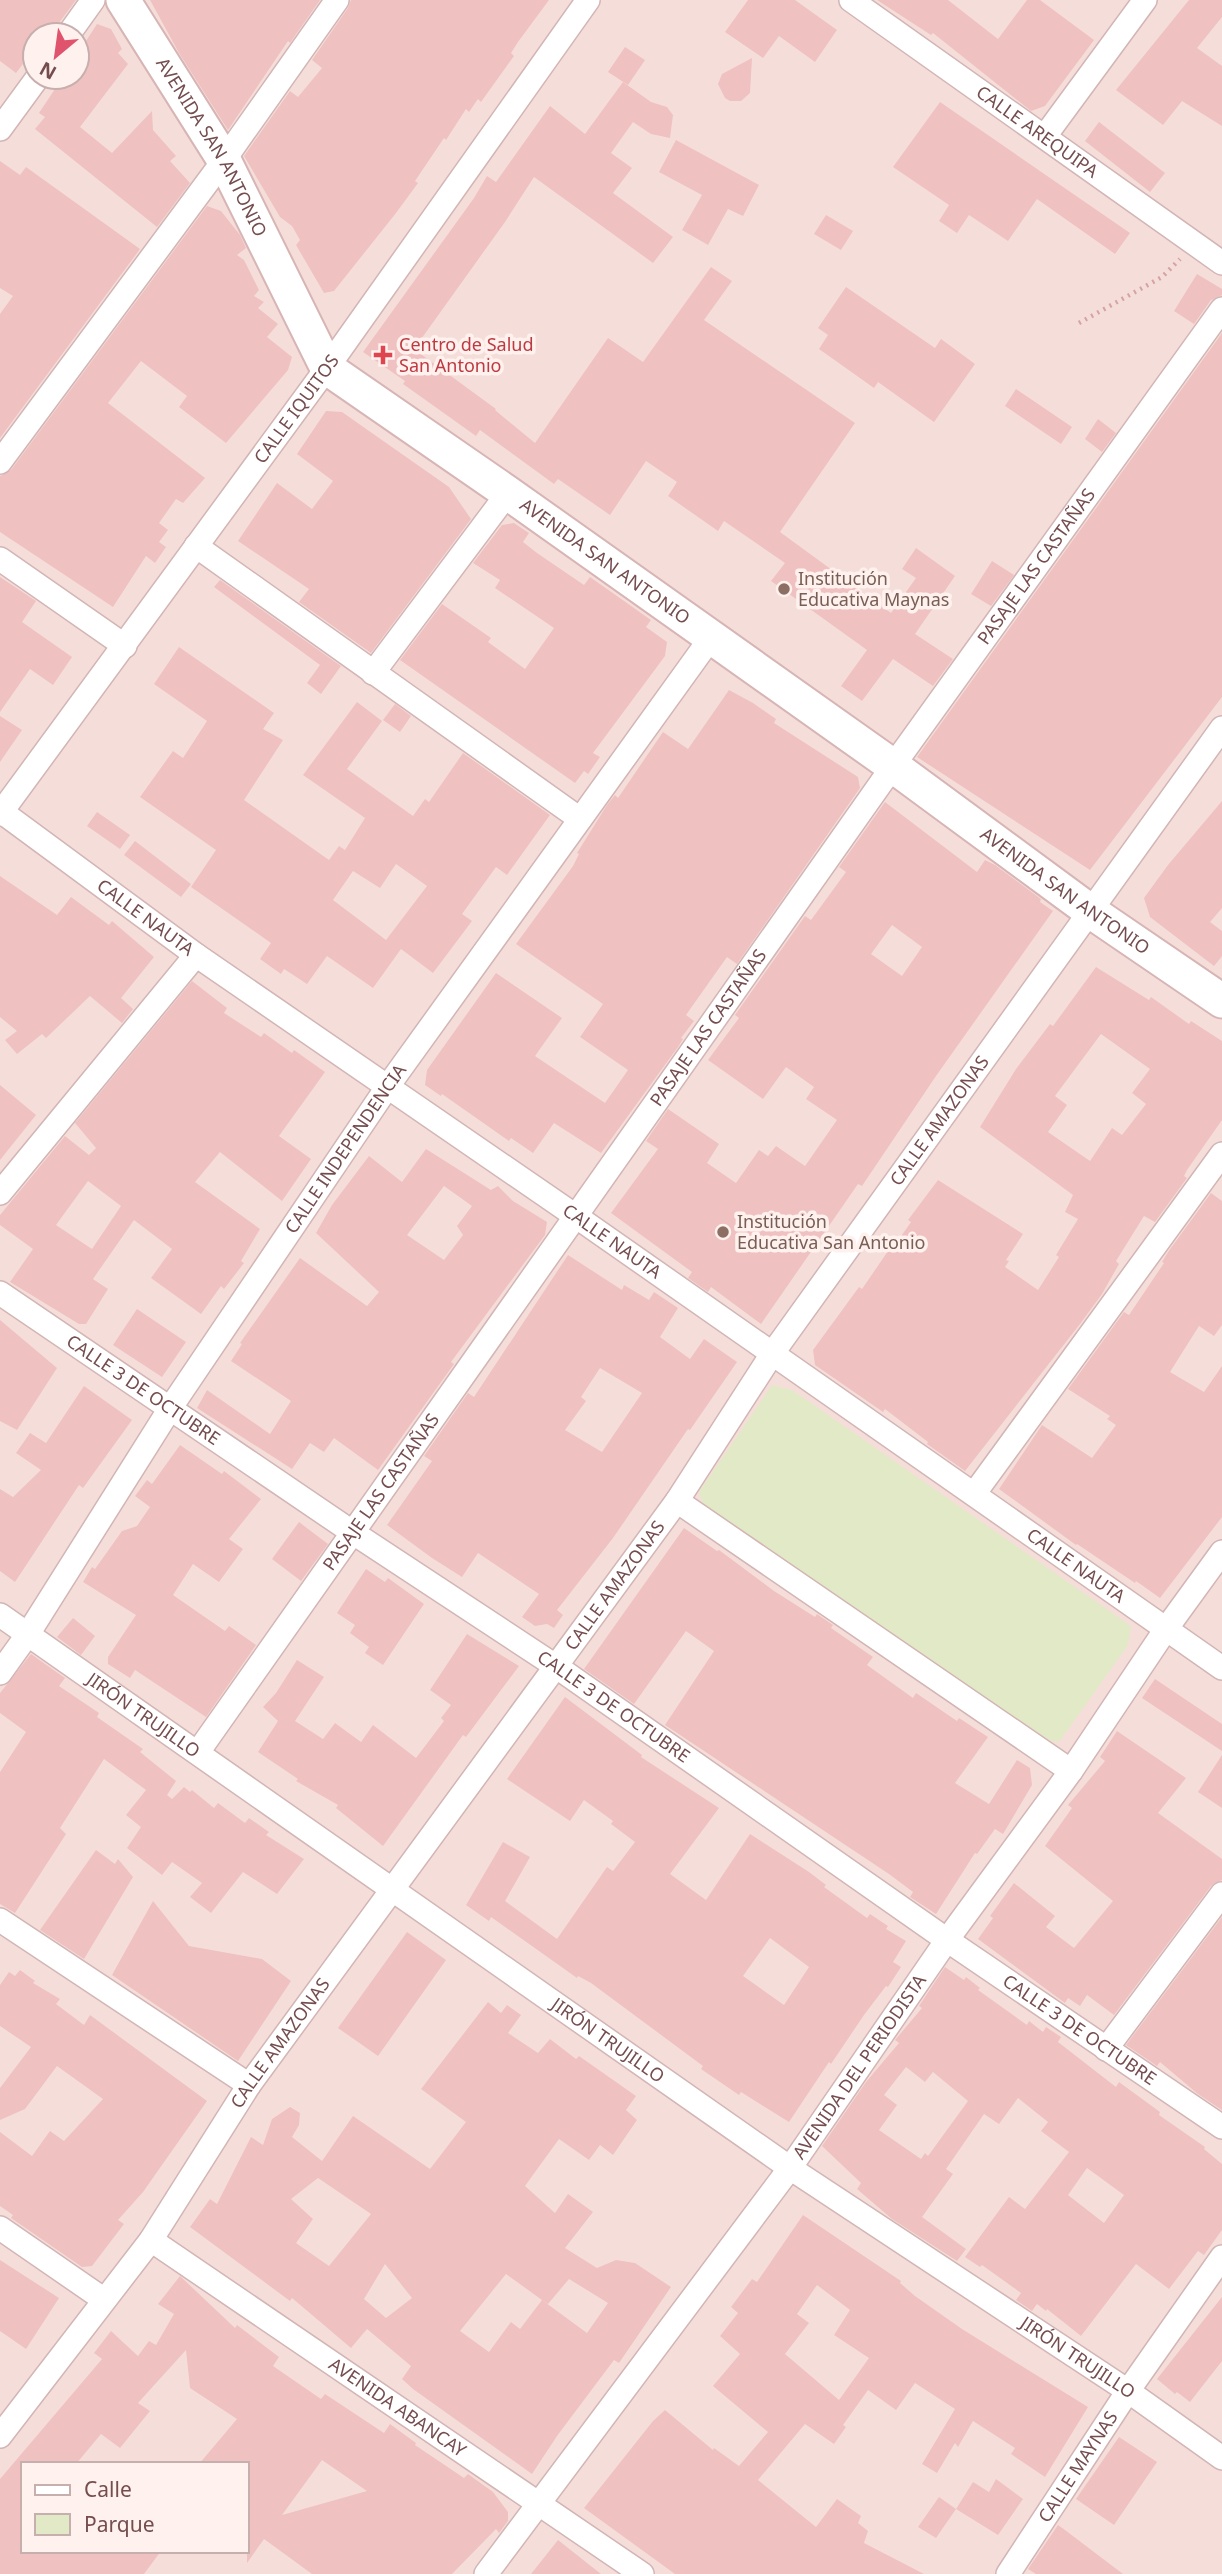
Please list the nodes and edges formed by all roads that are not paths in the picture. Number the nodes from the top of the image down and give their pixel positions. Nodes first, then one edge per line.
1 (93, 0) edge
2 (123, 0) edge
3 (337, 0) edge
4 (588, 0) edge
5 (851, 0) edge
6 (1145, 0) edge
7 (78, 21) edge
8 (28, 91) edge
9 (0, 129) edge
10 (1045, 136) junction
11 (225, 160) junction
12 (1222, 263) edge
13 (1222, 309) edge
14 (327, 368) junction
15 (0, 462) edge
16 (508, 493) junction
17 (196, 545) junction
18 (0, 559) edge
19 (710, 639) junction
20 (125, 646) junction
21 (373, 673) junction
22 (1222, 728) edge
23 (893, 766) junction
24 (1, 813) edge
25 (580, 819) junction
26 (1090, 911) junction
27 (196, 955) junction
28 (1222, 1001) edge
29 (388, 1086) junction
30 (1222, 1154) edge
31 (0, 1193) edge
32 (576, 1217) junction
33 (0, 1293) edge
34 (772, 1354) junction
35 (171, 1407) junction
36 (974, 1494) junction
37 (677, 1501) junction
38 (352, 1531) junction
39 (1222, 1552) edge
40 (0, 1615) edge
41 (1166, 1629) junction
42 (28, 1634) junction
43 (557, 1667) junction
44 (1222, 1668) edge
45 (0, 1673) edge
46 (198, 1752) junction
47 (1071, 1771) junction
48 (394, 1889) junction
49 (1222, 1894) edge
50 (0, 1920) edge
51 (947, 1940) junction
52 (1106, 2049) junction
53 (249, 2085) junction
54 (1222, 2127) edge
55 (790, 2168) junction
56 (0, 2228) edge
57 (151, 2240) junction
58 (1222, 2257) edge
59 (103, 2299) junction
60 (1128, 2391) junction
61 (0, 2436) edge
62 (1222, 2458) edge
63 (540, 2505) junction
64 (486, 2574) edge
65 (642, 2574) edge
66 (1008, 2574) edge

1 - 7 street
2 - 11 main road, AVENIDA SAN ANTONIO
3 - 11 street
4 - 14 street, CALLE IQUITOS
5 - 10 street, CALLE AREQUIPA
6 - 10 street
8 - 9 street
10 - 12 street, CALLE AREQUIPA
11 - 14 main road, AVENIDA SAN ANTONIO
11 - 15 street
13 - 23 street, PASAJE LAS CASTAÑAS
14 - 16 main road, AVENIDA SAN ANTONIO
14 - 17 street, CALLE IQUITOS
16 - 19 main road, AVENIDA SAN ANTONIO
16 - 21 street
17 - 20 street, CALLE IQUITOS
17 - 21 street
18 - 20 street
19 - 23 main road, AVENIDA SAN ANTONIO
19 - 25 street, CALLE INDEPENDENCIA
20 - 24 street, CALLE IQUITOS
21 - 25 street
22 - 26 street, CALLE AMAZONAS
23 - 26 main road, AVENIDA SAN ANTONIO
23 - 32 street, PASAJE LAS CASTAÑAS
24 - 27 street, CALLE NAUTA
25 - 29 street, CALLE INDEPENDENCIA
26 - 28 main road, AVENIDA SAN ANTONIO
26 - 34 street, CALLE AMAZONAS
27 - 29 street, CALLE NAUTA
27 - 31 street
29 - 32 street, CALLE NAUTA
29 - 35 street, CALLE INDEPENDENCIA
30 - 36 street
32 - 34 street, CALLE NAUTA
32 - 38 street, PASAJE LAS CASTAÑAS
33 - 35 street, CALLE 3 DE OCTUBRE
34 - 36 street, CALLE NAUTA
34 - 37 street, CALLE AMAZONAS
35 - 38 street, CALLE 3 DE OCTUBRE
35 - 42 street, CALLE INDEPENDENCIA
36 - 41 street, CALLE NAUTA
37 - 43 street, CALLE AMAZONAS
37 - 47 street
38 - 43 street, CALLE 3 DE OCTUBRE
38 - 46 street, PASAJE LAS CASTAÑAS
39 - 41 street, AVENIDA DEL PERIODISTA
40 - 42 street, JIRÓN TRUJILLO
41 - 44 street, CALLE NAUTA
41 - 47 street, AVENIDA DEL PERIODISTA
42 - 45 street, CALLE INDEPENDENCIA
42 - 46 street, JIRÓN TRUJILLO
43 - 48 street, CALLE AMAZONAS
43 - 51 street, CALLE 3 DE OCTUBRE
46 - 48 street, JIRÓN TRUJILLO
47 - 51 street, AVENIDA DEL PERIODISTA
48 - 53 street, CALLE AMAZONAS
48 - 55 street, JIRÓN TRUJILLO
49 - 52 street
50 - 53 street
51 - 52 street, CALLE 3 DE OCTUBRE
51 - 55 street, AVENIDA DEL PERIODISTA
52 - 54 street, CALLE 3 DE OCTUBRE
53 - 57 street, CALLE AMAZONAS
55 - 60 street, JIRÓN TRUJILLO
55 - 63 street, AVENIDA DEL PERIODISTA
56 - 59 street
57 - 59 street, CALLE AMAZONAS
57 - 63 street, AVENIDA ABANCAY
58 - 60 street, CALLE MAYNAS
59 - 61 street, CALLE AMAZONAS
60 - 62 street, JIRÓN TRUJILLO
60 - 66 street, CALLE MAYNAS
63 - 64 street, AVENIDA DEL PERIODISTA
63 - 65 street, AVENIDA ABANCAY

